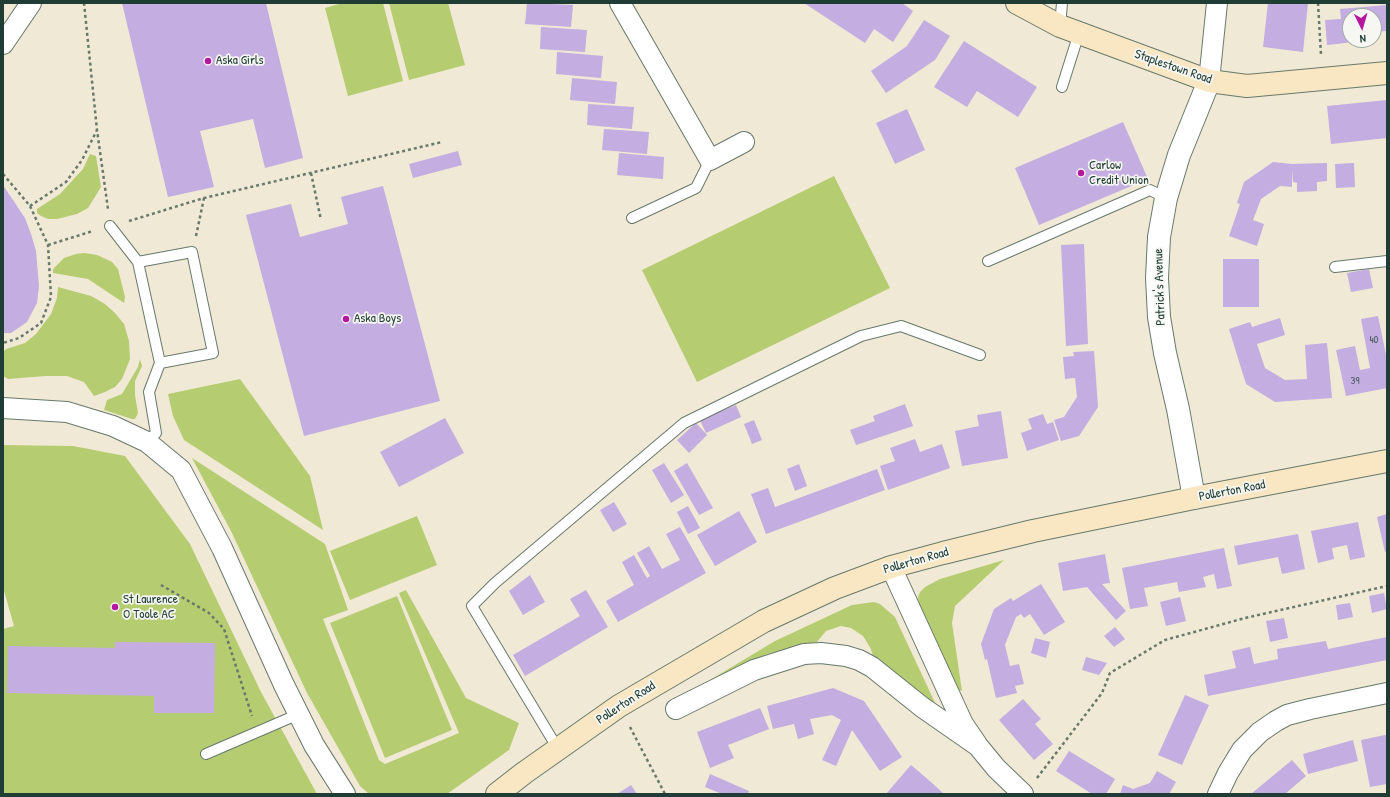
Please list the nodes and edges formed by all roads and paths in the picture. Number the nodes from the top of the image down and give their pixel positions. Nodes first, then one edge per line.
1 (31, 3) edge
2 (84, 3) edge
3 (620, 3) edge
4 (1017, 3) edge
5 (1062, 3) edge
6 (1217, 3) edge
7 (1318, 3) edge
8 (1069, 30) junction
9 (3, 44) edge
10 (1387, 72) edge
11 (1323, 80) junction
12 (1209, 81) junction
13 (1062, 87) dead end
14 (97, 130) junction
15 (442, 142) dead end
16 (744, 142) dead end
17 (710, 160) junction
18 (311, 173) junction
19 (3, 174) edge
20 (204, 198) junction
21 (1166, 198) junction
22 (30, 206) junction
23 (632, 218) dead end
24 (321, 220) dead end
25 (110, 226) junction
26 (48, 245) junction
27 (192, 252) junction
28 (988, 261) dead end
29 (1387, 261) edge
30 (138, 262) junction
31 (1335, 267) dead end
32 (3, 343) edge
33 (980, 355) dead end
34 (160, 363) junction
35 (3, 408) edge
36 (147, 442) junction
37 (1387, 460) edge
38 (1194, 498) junction
39 (891, 567) junction
40 (161, 585) dead end
41 (1387, 586) edge
42 (1387, 693) edge
43 (618, 706) junction
44 (676, 709) dead end
45 (299, 714) junction
46 (257, 732) junction
47 (978, 746) junction
48 (558, 749) junction
49 (206, 754) dead end
50 (1028, 788) edge
51 (345, 794) edge
52 (498, 794) edge
53 (665, 794) edge
54 (1218, 794) edge

1 - 9 street
2 - 14 path
3 - 17 street
4 - 8 main road, Staplestown Road
5 - 8 lane
6 - 12 street
7 - 11 path
8 - 12 main road, Staplestown Road
8 - 13 lane
10 - 11 main road, Staplestown Road
11 - 12 main road, Staplestown Road
12 - 21 street, Patrick's Avenue
14 - 22 path
14 - 25 path
15 - 18 path
16 - 17 street
17 - 23 lane
18 - 20 path
18 - 24 path
19 - 22 path
20 - 25 path
20 - 27 path
21 - 28 lane
21 - 38 street, Patrick's Avenue
22 - 26 path
25 - 26 path
25 - 30 lane
26 - 32 path
27 - 30 lane
27 - 34 lane
29 - 31 lane
30 - 34 lane
33 - 48 lane
34 - 36 lane
35 - 36 street
36 - 45 street
37 - 38 main road, Pollerton Road
38 - 39 main road, Pollerton Road
39 - 43 main road, Pollerton Road
39 - 47 street
40 - 46 path
41 - 50 path
42 - 54 street
43 - 48 main road, Pollerton Road
43 - 53 path
44 - 47 street
45 - 46 lane
45 - 51 street
46 - 49 lane
47 - 50 street
48 - 52 main road, Pollerton Road

